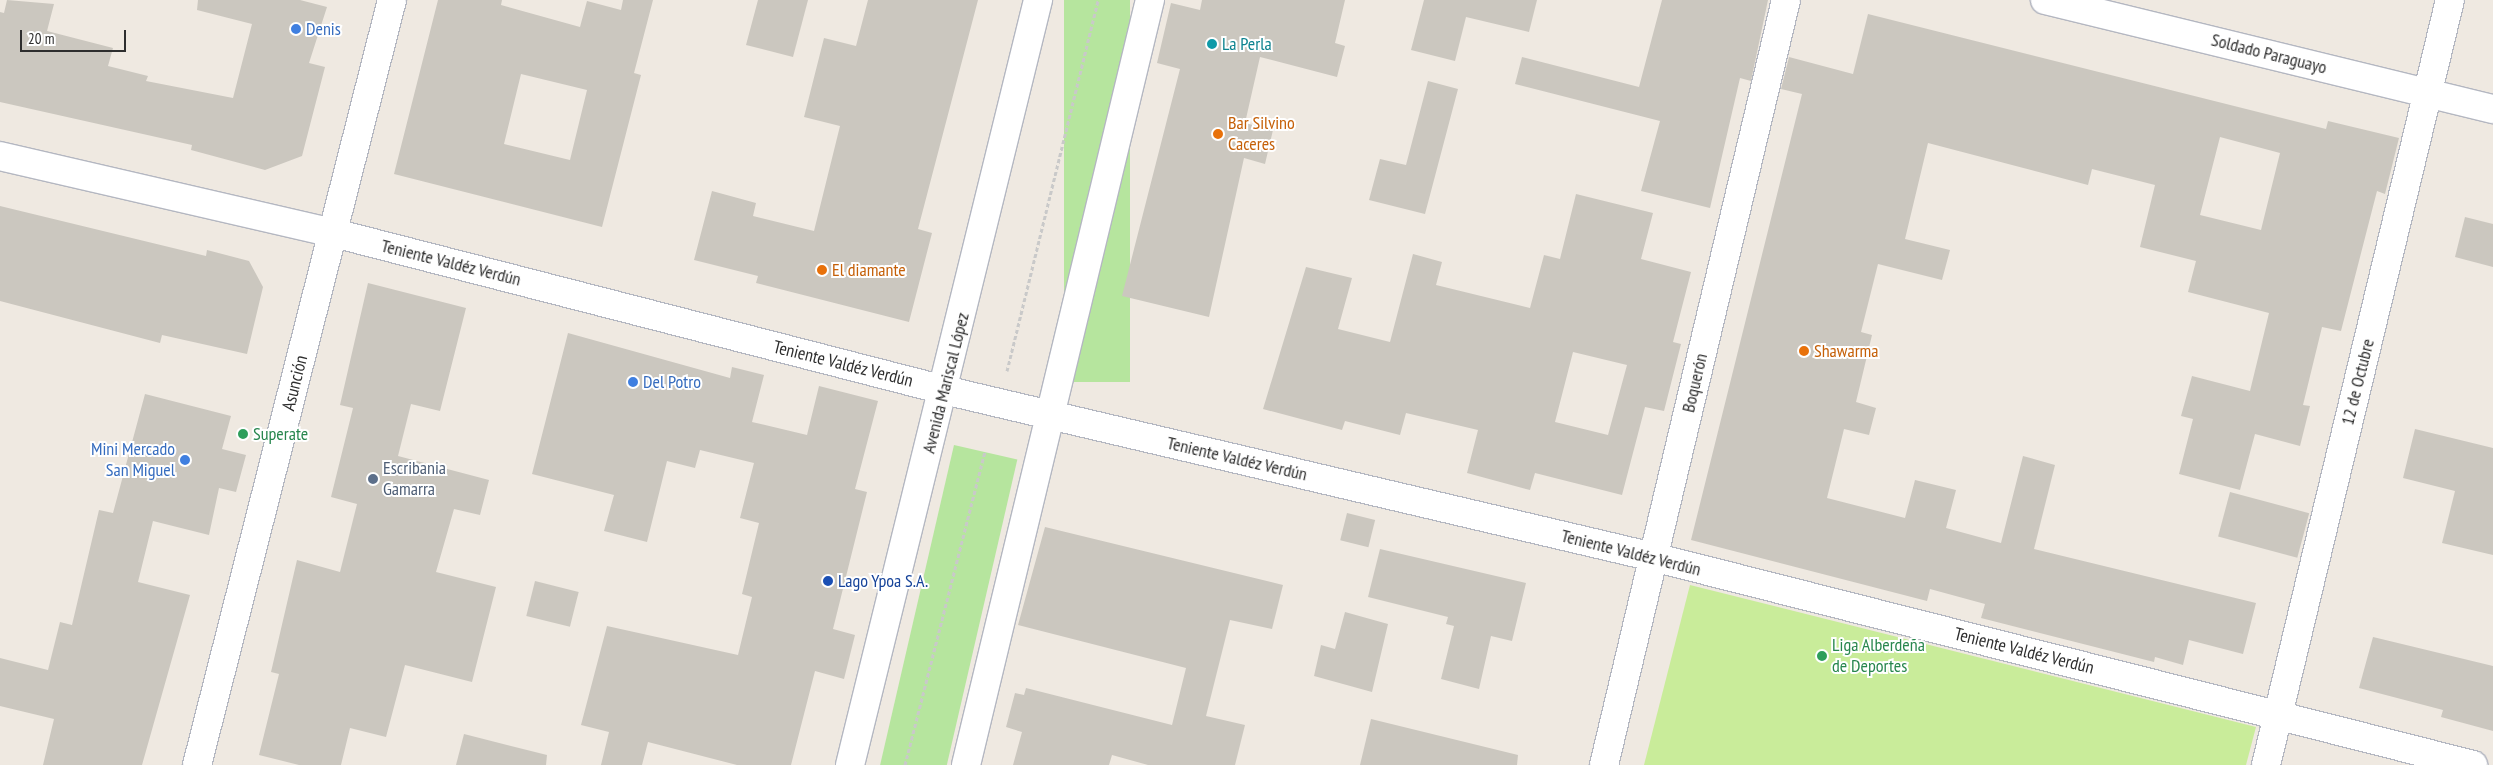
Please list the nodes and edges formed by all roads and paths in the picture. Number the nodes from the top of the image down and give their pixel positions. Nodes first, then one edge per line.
1 (392, 0) edge
2 (1038, 0) edge
3 (1098, 0) edge
4 (1150, 0) edge
5 (1786, 0) edge
6 (2045, 0) edge
7 (2450, 0) edge
8 (2428, 92) junction
9 (2493, 109) edge
10 (0, 156) edge
11 (334, 233) junction
12 (1005, 379) dead end
13 (944, 390) junction
14 (1051, 414) junction
15 (985, 452) dead end
16 (1653, 558) junction
17 (2278, 714) junction
18 (197, 765) edge
19 (850, 765) edge
20 (905, 765) edge
21 (966, 765) edge
22 (1604, 765) edge
23 (2266, 765) edge
24 (2473, 765) edge

1 - 11 street, Asunción
2 - 13 street, Avenida Mariscal López
3 - 12 path
4 - 14 street
5 - 16 street, Boquerón
6 - 8 street, Soldado Paraguayo
7 - 8 street, 12 de Octubre
8 - 9 street, Soldado Paraguayo
8 - 17 street, 12 de Octubre
10 - 11 street, Teniente Valdéz Verdún
11 - 13 street, Teniente Valdéz Verdún
11 - 18 street, Asunción
13 - 14 street, Teniente Valdéz Verdún
13 - 19 street, Avenida Mariscal López
14 - 16 street, Teniente Valdéz Verdún
14 - 21 street
15 - 20 path
16 - 17 street, Teniente Valdéz Verdún
16 - 22 street, Boquerón
17 - 23 street, 12 de Octubre
17 - 24 street, Teniente Valdéz Verdún

